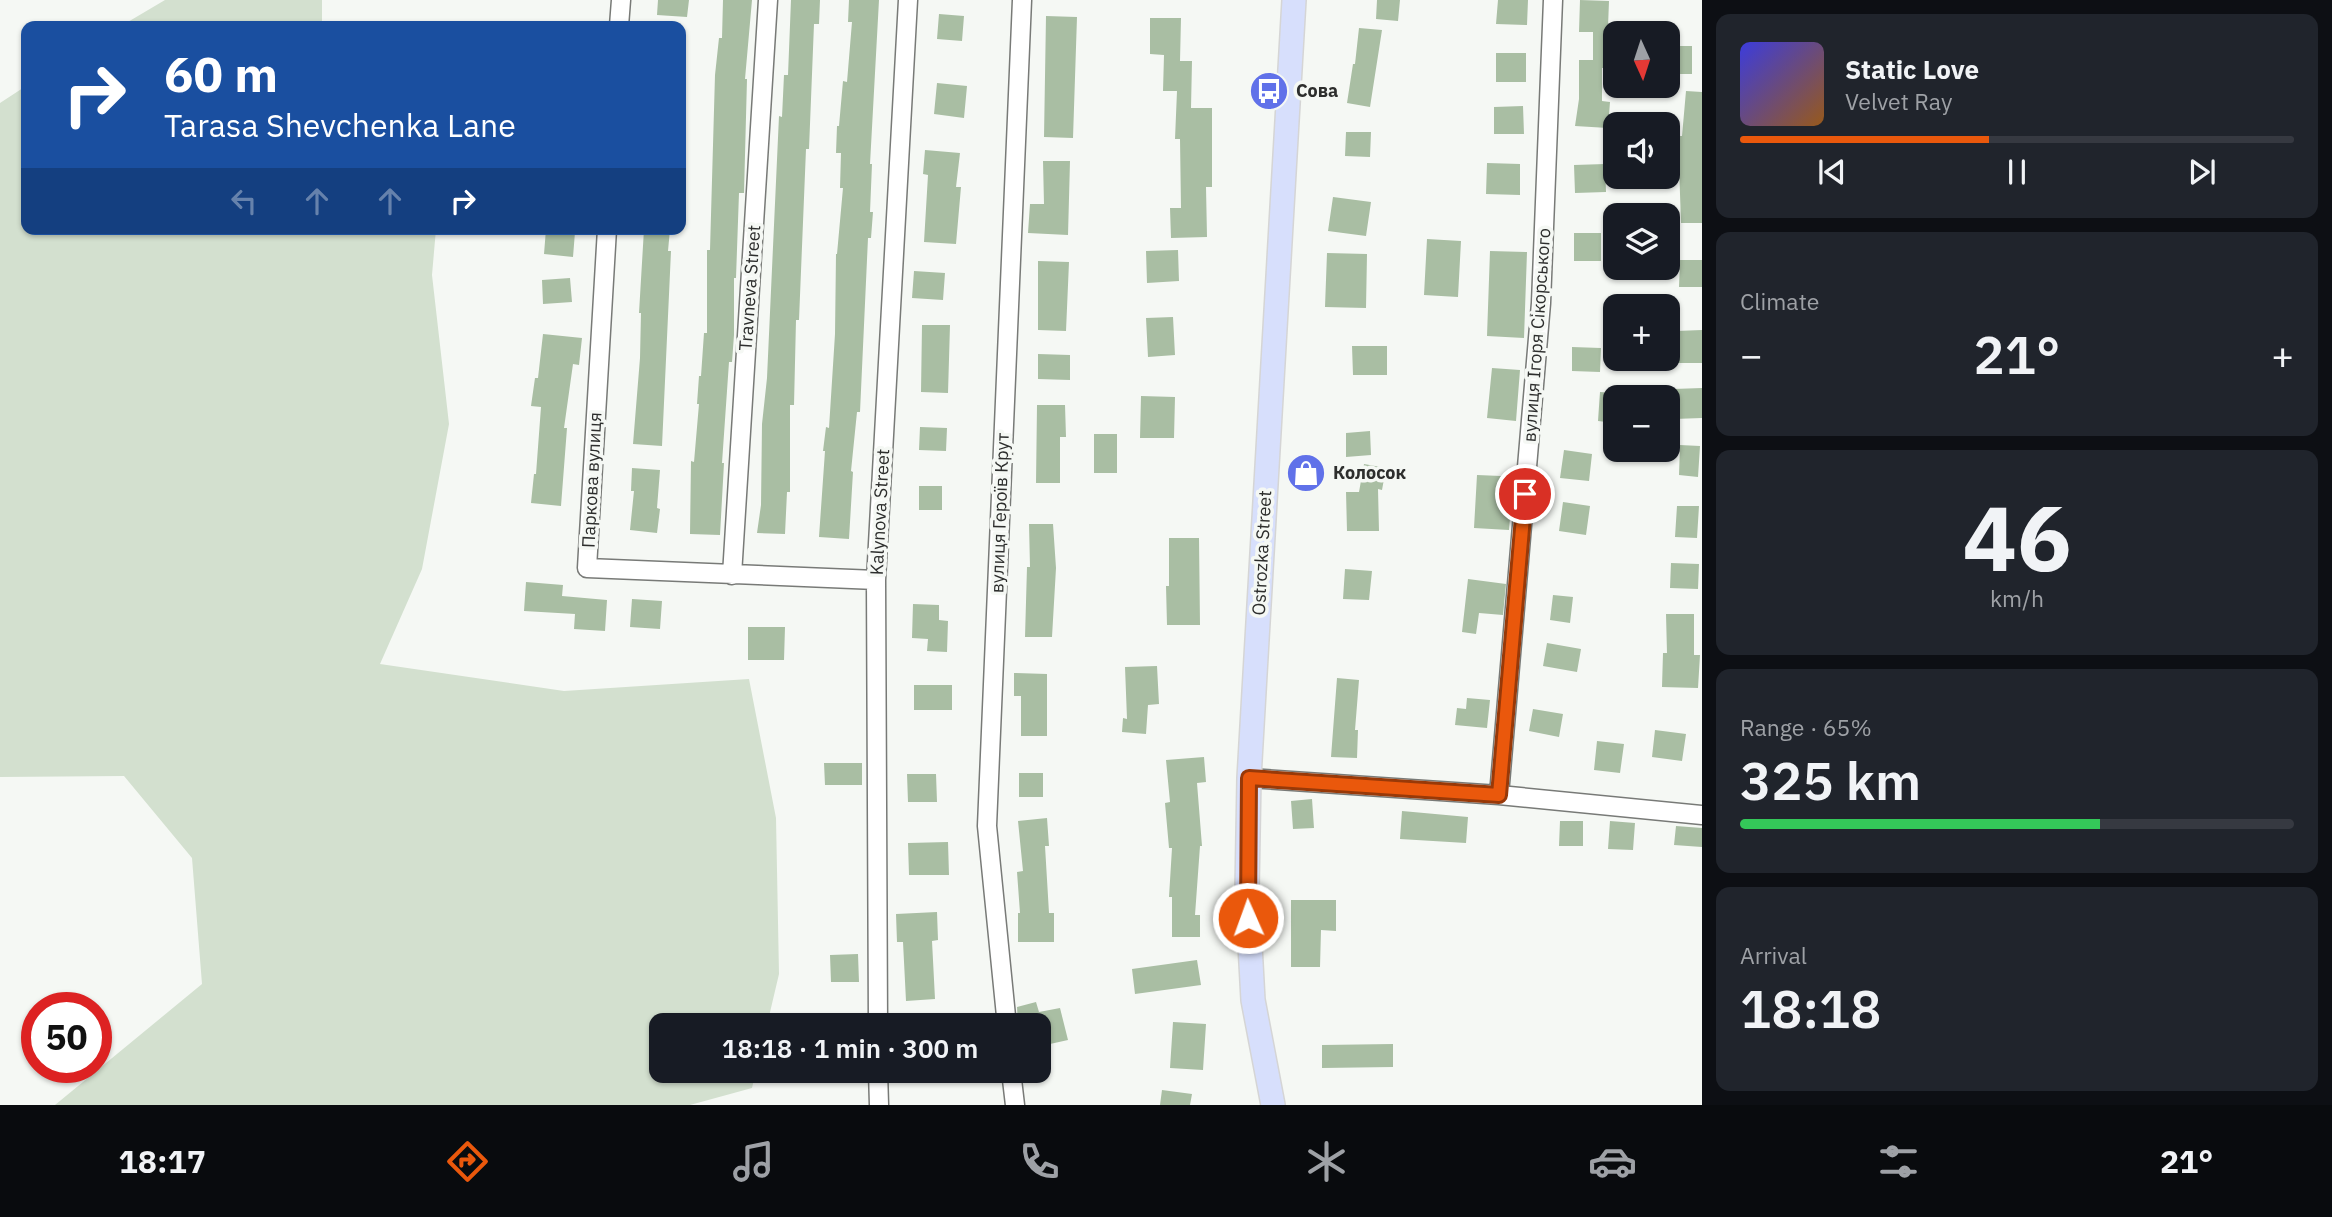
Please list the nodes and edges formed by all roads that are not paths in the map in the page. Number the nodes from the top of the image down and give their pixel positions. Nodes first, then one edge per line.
1 (621, 0) edge
2 (768, 0) edge
3 (908, 0) edge
4 (1022, 0) edge
5 (1294, 0) edge
6 (1553, 0) edge
7 (619, 21) edge
8 (607, 235) edge
9 (732, 575) junction
10 (876, 580) junction
11 (1249, 778) junction
12 (1499, 795) junction
13 (1702, 815) edge
14 (878, 1013) edge
15 (1006, 1013) edge
16 (878, 1083) edge
17 (1012, 1083) edge
18 (879, 1105) edge
19 (1014, 1105) edge
20 (1273, 1105) edge

1 - 7 street
2 - 9 street, Travneva Street
3 - 10 street, Kalynova Street
4 - 15 street, вулиця Героїв Крут
5 - 11 main road, Ostrozka Street
6 - 12 street, вулиця Ігоря Сікорського
8 - 9 street, Паркова вулиця
9 - 10 street, Паркова вулиця
10 - 14 street, Kalynova Street
11 - 12 street
11 - 20 main road, Ostrozka Street
12 - 13 street
16 - 18 street
17 - 19 street

